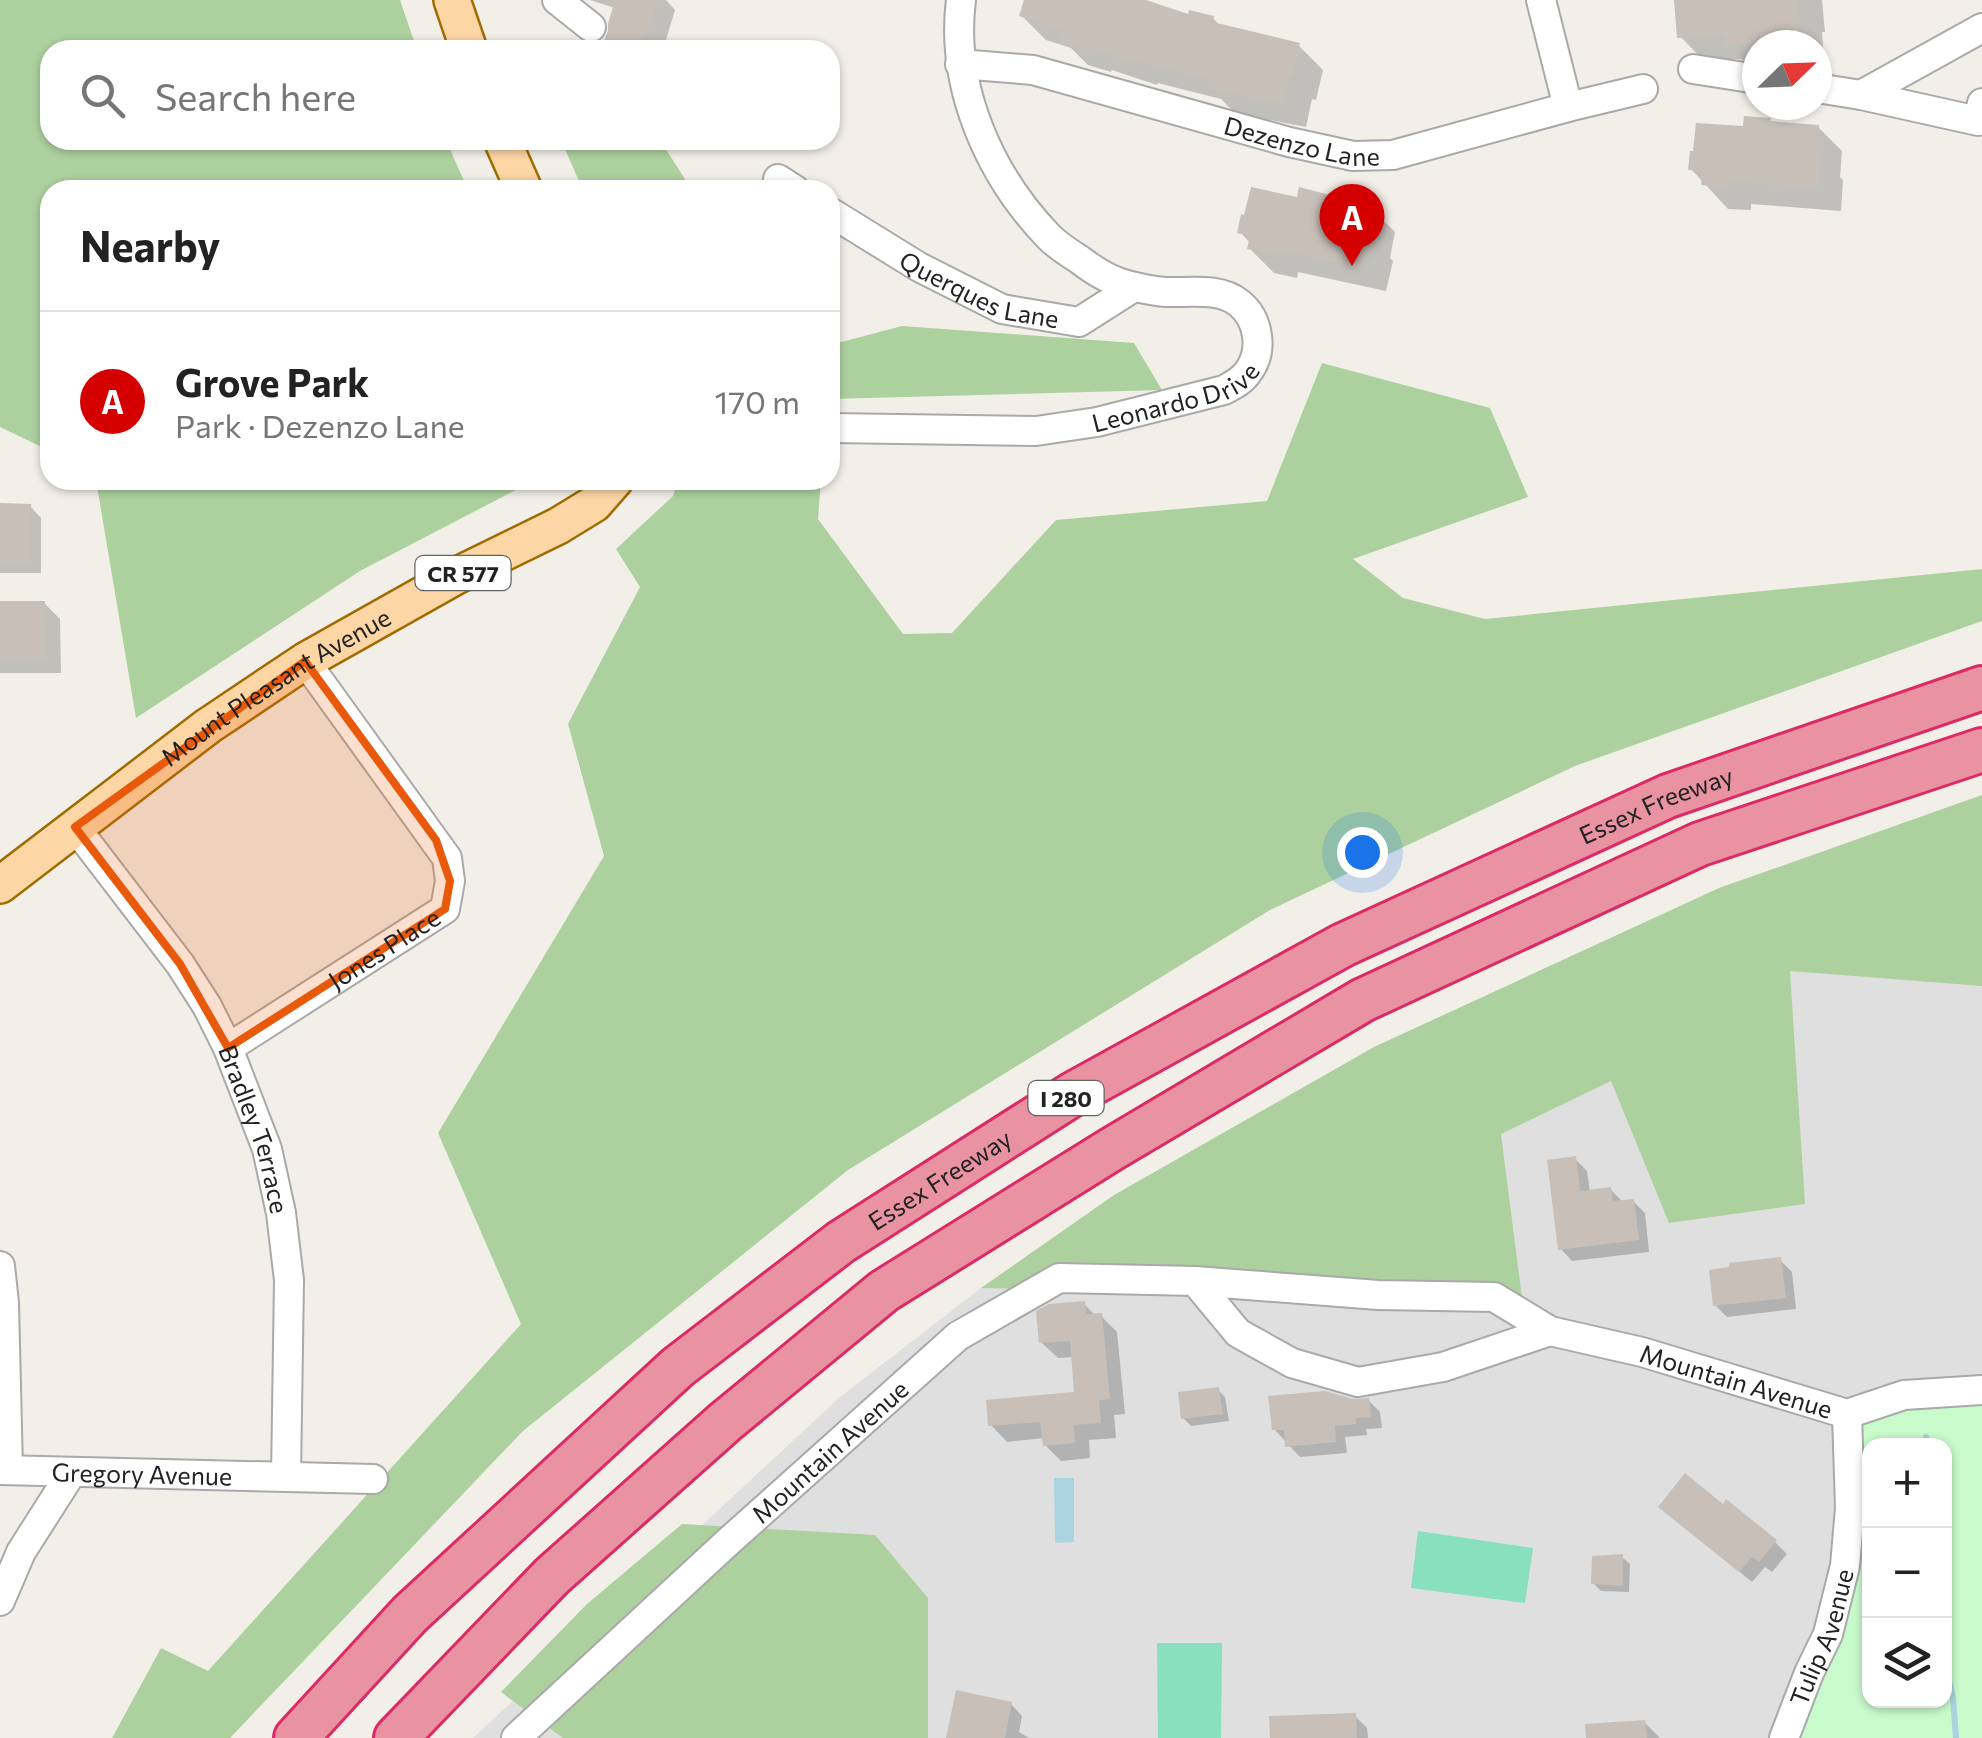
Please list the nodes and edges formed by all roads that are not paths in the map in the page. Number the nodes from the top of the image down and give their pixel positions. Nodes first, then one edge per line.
1 (452, 0) edge
2 (557, 0) edge
3 (961, 0) edge
4 (1541, 0) edge
5 (591, 26) dead end
6 (1982, 28) edge
7 (466, 40) edge
8 (960, 64) junction
9 (1693, 69) dead end
10 (1742, 77) edge
11 (1644, 90) dead end
12 (1832, 90) edge
13 (1861, 95) junction
14 (1568, 106) junction
15 (1980, 112) edge
16 (506, 150) edge
17 (520, 180) edge
18 (840, 218) edge
19 (1134, 287) junction
20 (840, 428) edge
21 (607, 490) edge
22 (306, 661) junction
23 (1982, 688) edge
24 (1982, 750) edge
25 (75, 827) junction
26 (0, 885) edge
27 (228, 1048) junction
28 (0, 1266) edge
29 (1194, 1282) junction
30 (1550, 1331) junction
31 (1982, 1390) edge
32 (1847, 1414) junction
33 (4, 1470) edge
34 (72, 1472) junction
35 (286, 1477) junction
36 (373, 1480) dead end
37 (0, 1601) edge
38 (296, 1738) edge
39 (396, 1738) edge
40 (516, 1738) edge
41 (1784, 1738) edge

1 - 7 main road
2 - 5 street
3 - 8 street, Leonardo Drive
4 - 14 street
6 - 13 street
8 - 14 street, Dezenzo Lane
8 - 19 street, Leonardo Drive
9 - 10 street
11 - 14 street, Dezenzo Lane
12 - 13 street
13 - 15 street
16 - 17 main road
18 - 19 street, Querques Lane
19 - 20 street, Leonardo Drive
21 - 22 main road, Mount Pleasant Avenue / CR 577
22 - 25 main road, Mount Pleasant Avenue / CR 577
22 - 27 street, Jones Place
23 - 38 highway, Essex Freeway / I 280
24 - 39 highway, Essex Freeway / I 280
25 - 26 main road, Mount Pleasant Avenue / CR 577
25 - 27 street, Bradley Terrace
27 - 35 street, Bradley Terrace
28 - 33 street
29 - 30 street, Mountain Avenue
29 - 30 street
29 - 40 street, Mountain Avenue
30 - 32 street, Mountain Avenue
31 - 32 street, Mountain Avenue
32 - 41 street, Tulip Avenue
33 - 34 street, Gregory Avenue
34 - 35 street, Gregory Avenue
34 - 37 street
35 - 36 street, Gregory Avenue

